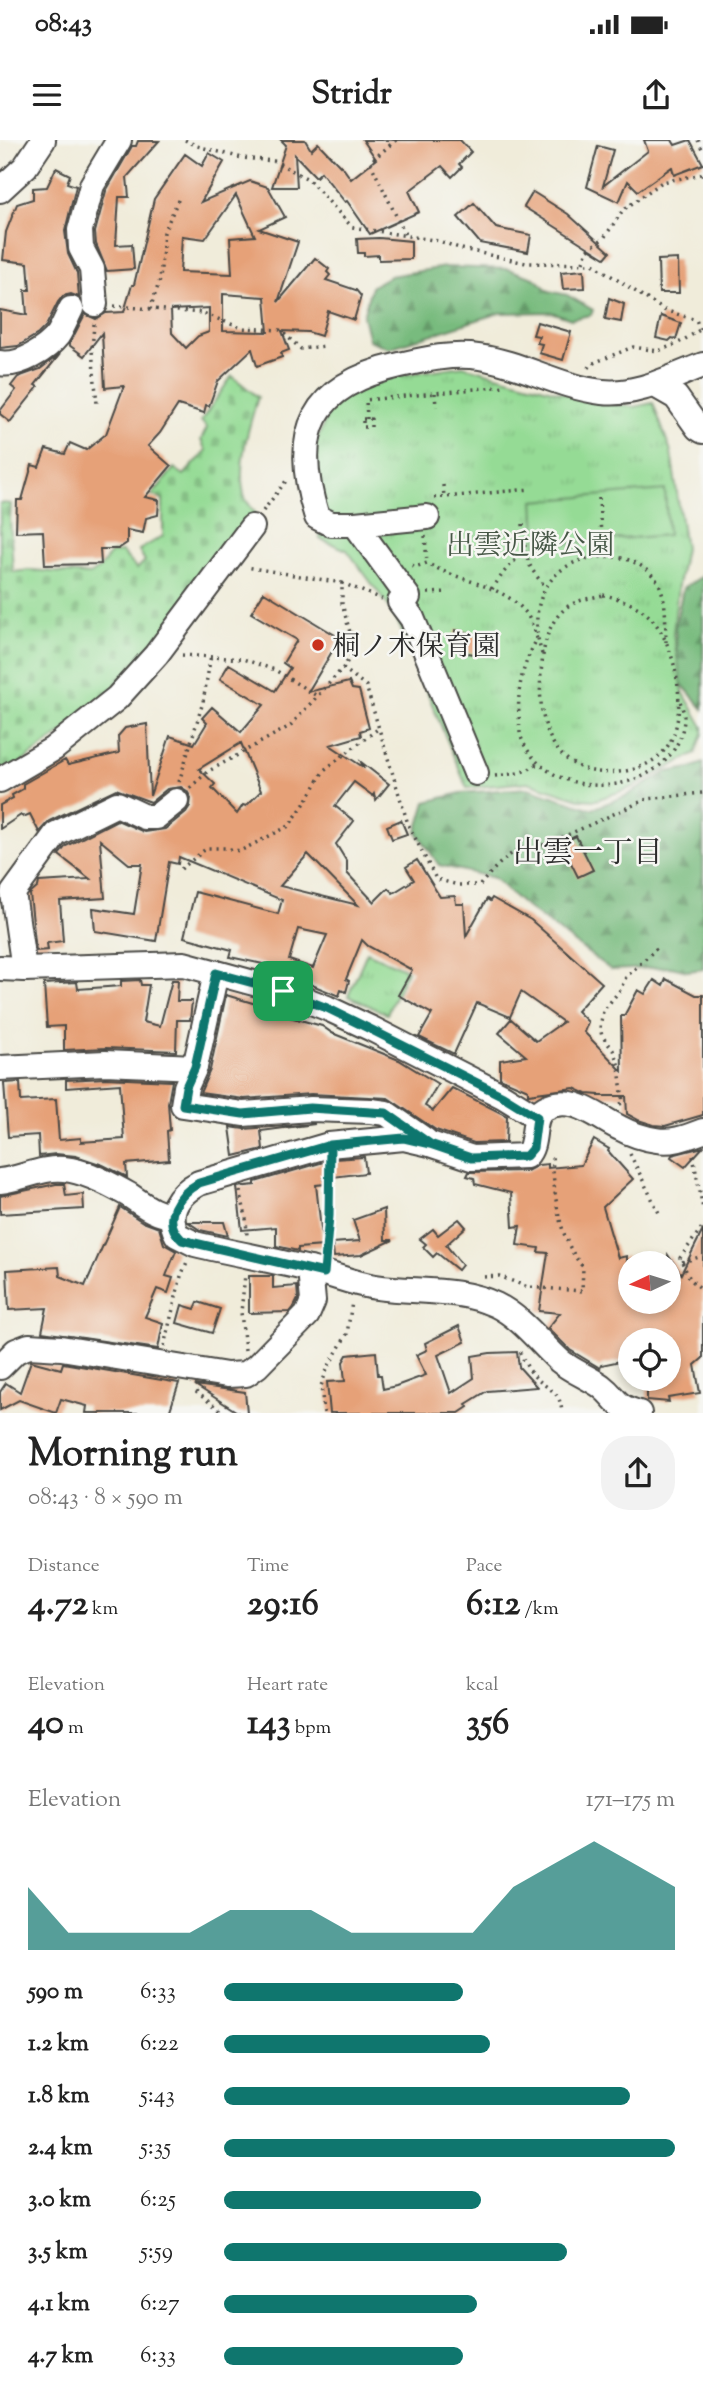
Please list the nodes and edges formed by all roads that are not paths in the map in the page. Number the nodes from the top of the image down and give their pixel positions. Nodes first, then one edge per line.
1 (43, 140) edge
2 (119, 140) edge
3 (0, 190) edge
4 (703, 365) edge
5 (2, 370) edge
6 (655, 385) junction
7 (703, 431) edge
8 (355, 524) junction
9 (426, 524) road end
10 (252, 527) road end
11 (486, 775) road end
12 (0, 780) edge
13 (176, 801) road end
14 (7, 894) edge
15 (12, 968) edge
16 (216, 973) junction
17 (195, 1067) junction
18 (0, 1068) edge
19 (537, 1117) junction
20 (695, 1134) edge
21 (430, 1144) junction
22 (0, 1181) edge
23 (172, 1216) junction
24 (317, 1271) junction
25 (0, 1367) edge
26 (632, 1411) edge

1 - 3 street
2 - 5 street
4 - 6 street
6 - 7 street
6 - 8 street
8 - 9 street
8 - 11 street
10 - 12 street
13 - 14 street
14 - 15 street
15 - 16 street
16 - 17 street
16 - 19 street
17 - 18 street
17 - 21 street
19 - 20 street
19 - 21 street
21 - 23 street
22 - 23 street
23 - 24 street
24 - 25 street
24 - 26 street

